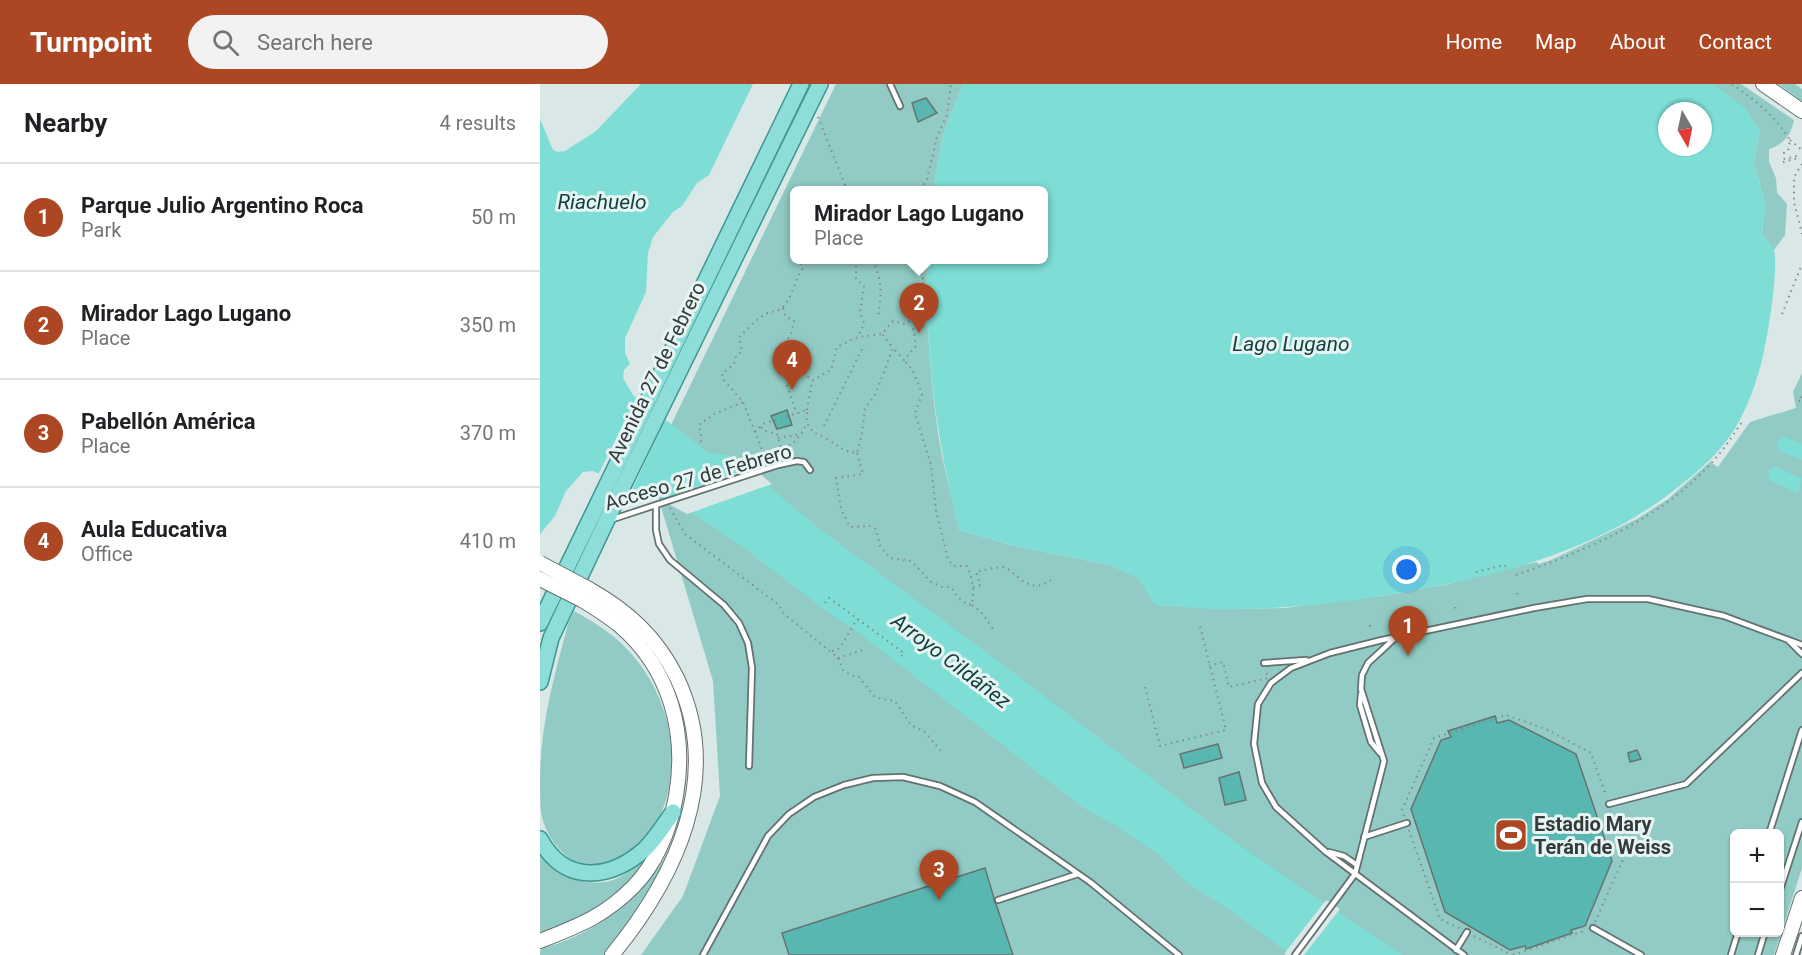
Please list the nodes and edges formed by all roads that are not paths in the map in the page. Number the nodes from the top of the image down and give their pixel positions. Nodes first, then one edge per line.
1 (801, 84) edge
2 (820, 84) edge
3 (890, 84) edge
4 (1763, 84) edge
5 (900, 106) dead end
6 (1802, 111) edge
7 (810, 470) dead end
8 (615, 486) junction
9 (656, 506) junction
10 (591, 520) junction
11 (607, 521) junction
12 (540, 563) edge
13 (540, 579) edge
14 (585, 595) junction
15 (540, 623) edge
16 (1397, 636) junction
17 (1787, 639) junction
18 (1802, 643) edge
19 (1802, 654) edge
20 (1312, 660) junction
21 (1264, 663) road end
22 (1802, 673) edge
23 (540, 682) edge
24 (1802, 730) edge
25 (749, 766) dead end
26 (1609, 804) road end
27 (673, 812) junction
28 (1802, 822) edge
29 (1407, 823) road end
30 (1771, 829) edge
31 (1364, 837) junction
32 (540, 839) edge
33 (1326, 852) junction
34 (1357, 865) junction
35 (1078, 874) junction
36 (1355, 874) junction
37 (1781, 883) edge
38 (1802, 898) edge
39 (998, 900) dead end
40 (1593, 927) road end
41 (1467, 932) road end
42 (1802, 936) edge
43 (1737, 937) edge
44 (1764, 937) edge
45 (542, 940) edge
46 (1456, 950) junction
47 (612, 955) edge
48 (703, 955) edge
49 (1179, 955) edge
50 (1295, 955) edge
51 (1464, 955) edge
52 (1641, 955) edge
53 (1731, 955) edge
54 (1758, 955) edge
55 (1784, 955) edge
56 (1796, 955) edge

1 - 8 main road, Avenida 27 de Febrero
2 - 8 main road, Avenida 27 de Febrero
3 - 5 lane
4 - 6 main road
7 - 9 lane, Acceso 27 de Febrero
8 - 10 main road, Avenida 27 de Febrero
8 - 11 main road, Avenida 27 de Febrero
9 - 11 lane, Acceso 27 de Febrero
9 - 25 lane
10 - 11 lane, Acceso 27 de Febrero
10 - 15 main road, Avenida 27 de Febrero
11 - 23 main road, Avenida 27 de Febrero
12 - 14 main road, bridge
13 - 14 main road, bridge
14 - 27 main road
14 - 47 main road
16 - 17 lane
16 - 20 lane
16 - 31 lane
17 - 18 lane
17 - 19 lane
20 - 21 lane
20 - 33 lane
22 - 26 lane
24 - 30 lane
27 - 32 main road
27 - 45 main road
28 - 37 lane
29 - 31 lane
31 - 34 lane
33 - 34 lane
33 - 36 lane
34 - 36 lane
35 - 39 lane
35 - 48 lane
35 - 49 lane
36 - 46 lane
36 - 50 lane
38 - 55 main road
40 - 52 lane
41 - 46 lane
42 - 56 lane
43 - 53 lane
44 - 54 lane
46 - 51 lane

